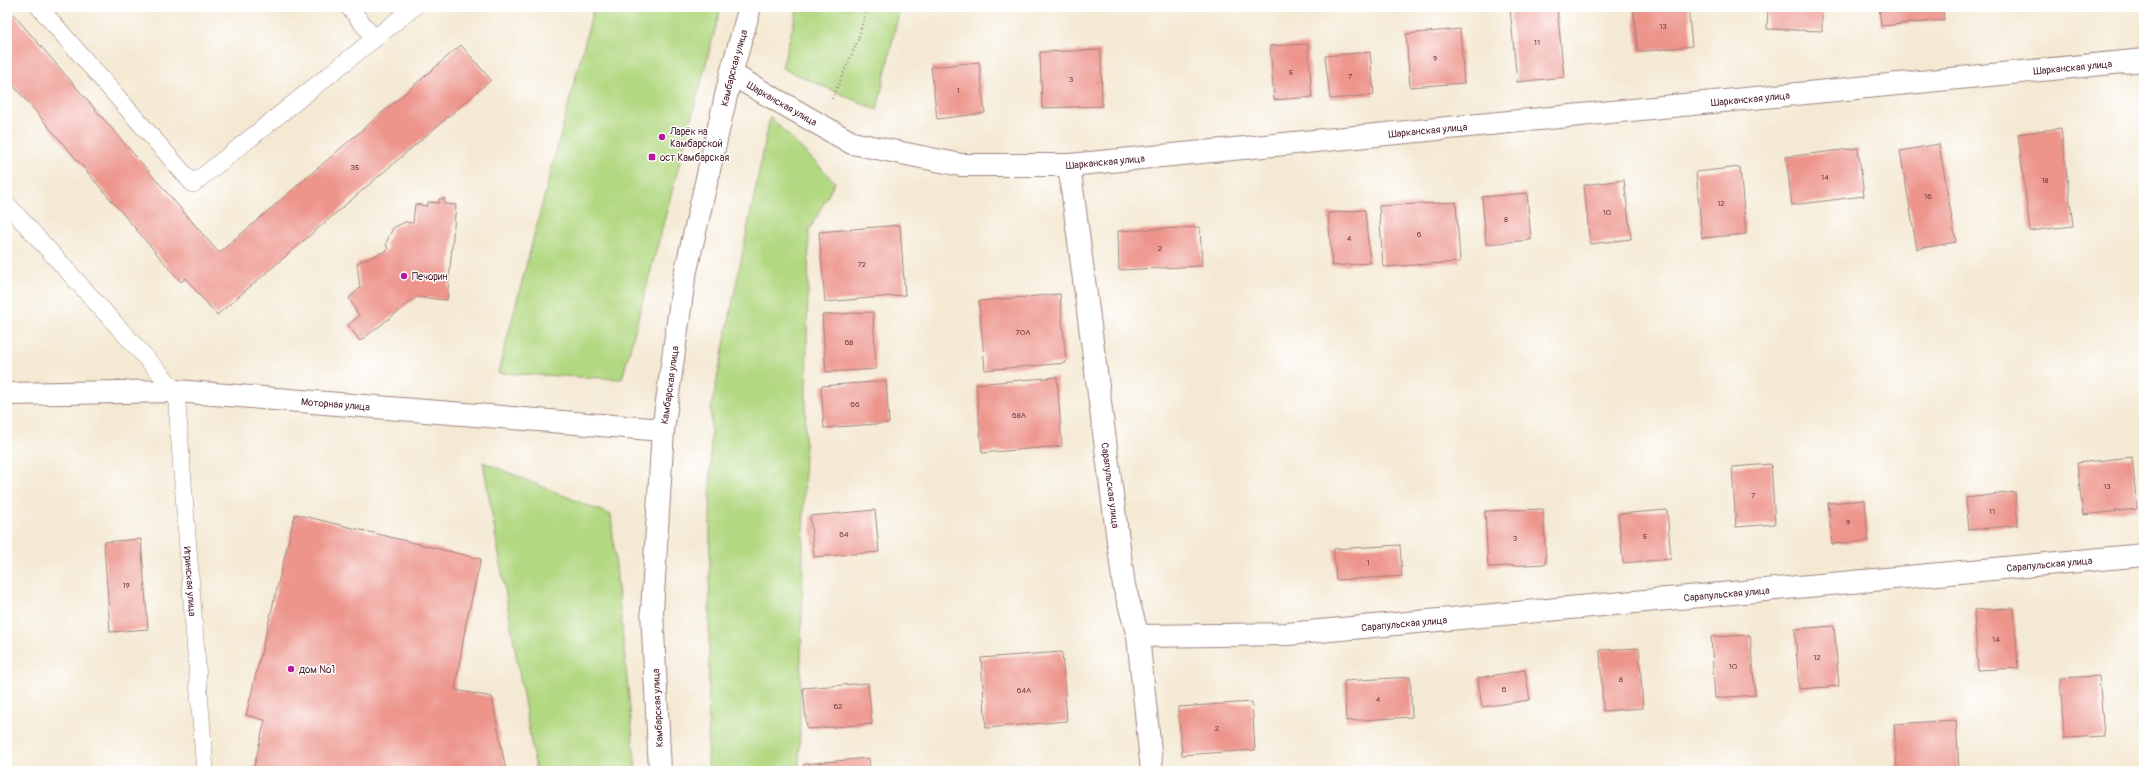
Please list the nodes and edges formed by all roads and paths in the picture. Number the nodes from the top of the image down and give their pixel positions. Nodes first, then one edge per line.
1 (39, 7) edge
2 (349, 7) edge
3 (414, 7) edge
4 (750, 7) edge
5 (867, 7) edge
6 (374, 38) junction
7 (2144, 60) edge
8 (731, 74) junction
9 (820, 125) junction
10 (1069, 165) junction
11 (7, 204) edge
12 (176, 391) junction
13 (7, 394) edge
14 (663, 430) junction
15 (2144, 555) edge
16 (1138, 636) junction
17 (205, 771) edge
18 (660, 771) edge
19 (1152, 771) edge

1 - 6 lane
2 - 6 lane
3 - 6 lane
4 - 8 street, Камбарская улица
5 - 9 path
7 - 10 street, Шарканская улица
8 - 9 street, Шарканская улица
8 - 14 street, Камбарская улица
9 - 10 street, Шарканская улица
10 - 16 street, Сарапульская улица
11 - 12 lane
12 - 13 street, Моторная улица
12 - 14 street, Моторная улица
12 - 17 lane, Игринская улица
14 - 18 street, Камбарская улица
15 - 16 street, Сарапульская улица
16 - 19 street

